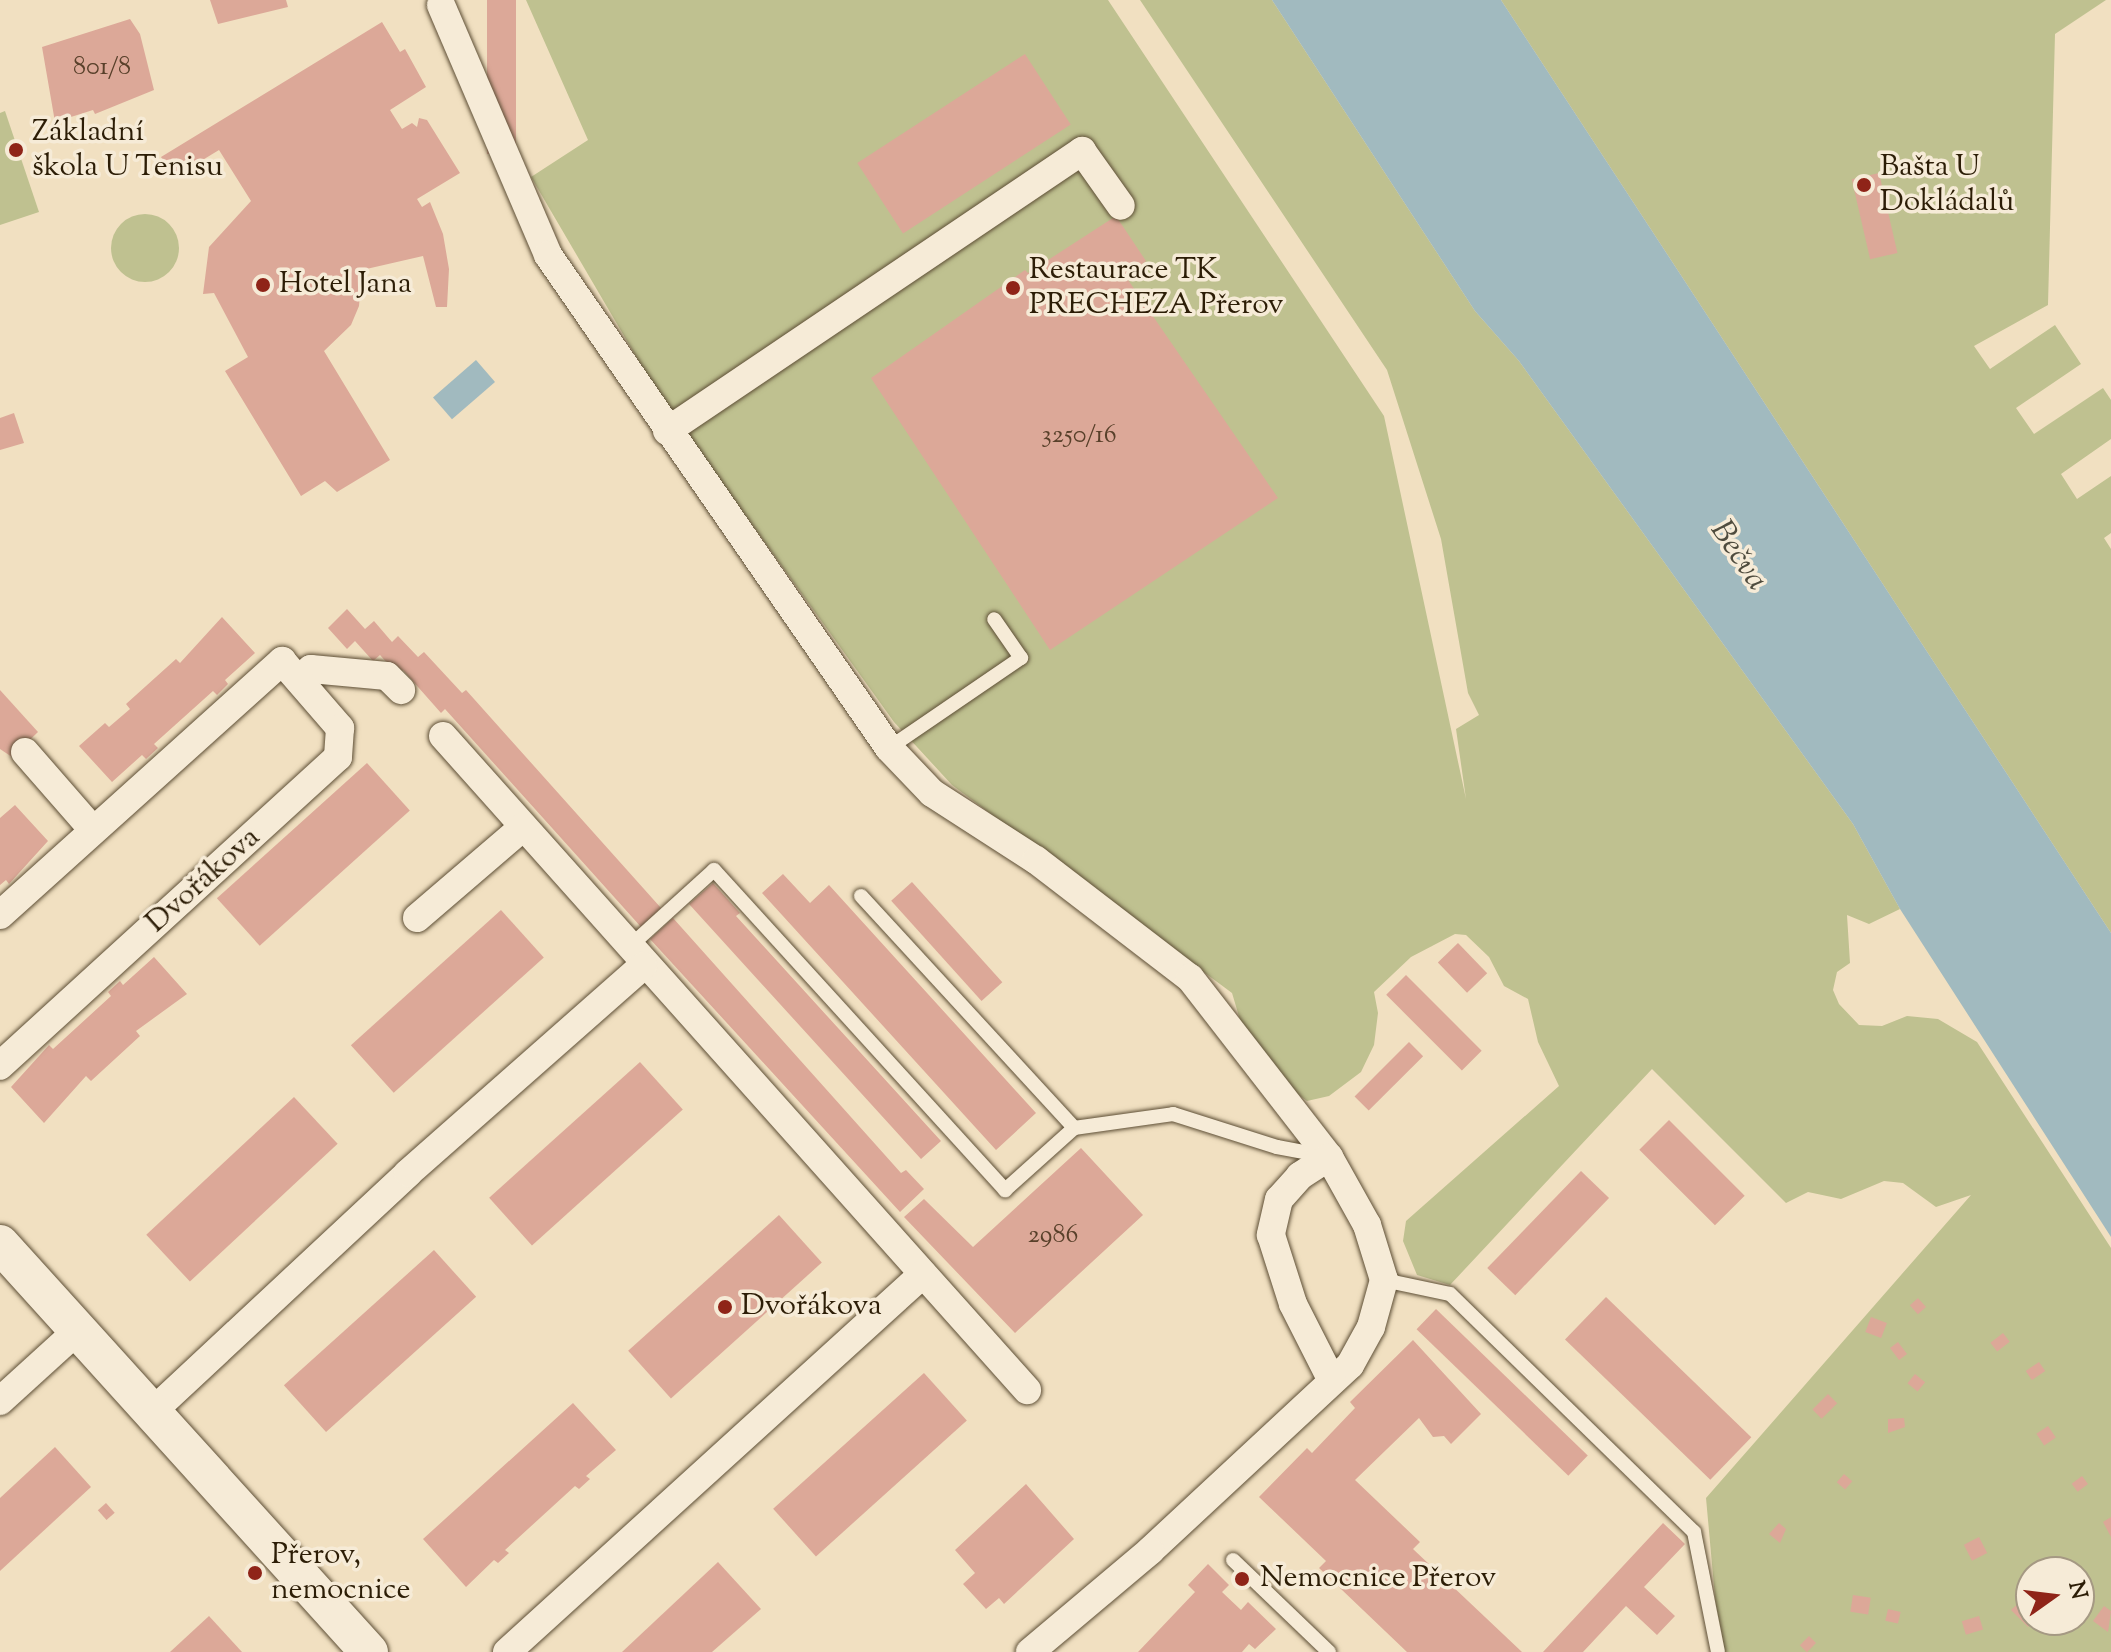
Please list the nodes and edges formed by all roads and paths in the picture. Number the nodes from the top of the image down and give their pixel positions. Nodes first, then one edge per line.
1 (441, 5) dead end
2 (1121, 206) dead end
3 (667, 431) junction
4 (994, 619) dead end
5 (299, 680) junction
6 (401, 690) dead end
7 (443, 736) dead end
8 (889, 748) junction
9 (25, 752) dead end
10 (523, 827) junction
11 (93, 830) junction
12 (861, 896) dead end
13 (0, 915) edge
14 (417, 918) dead end
15 (636, 957) junction
16 (0, 1066) edge
17 (1074, 1128) junction
18 (1329, 1157) junction
19 (0, 1244) edge
20 (923, 1274) junction
21 (1384, 1280) junction
22 (77, 1331) junction
23 (1332, 1381) junction
24 (1027, 1390) dead end
25 (0, 1401) edge
26 (151, 1413) junction
27 (1233, 1560) dead end
28 (356, 1648) edge
29 (507, 1652) edge
30 (1030, 1652) edge
31 (1329, 1652) edge
32 (1718, 1652) edge

1 - 3 street
2 - 3 street
3 - 8 street
4 - 8 lane
5 - 6 street
5 - 11 street
5 - 16 street, Dvořákova
7 - 10 street
8 - 18 street
9 - 11 street
10 - 14 street
10 - 15 street
11 - 13 street
12 - 17 lane
15 - 17 lane
15 - 20 street
15 - 26 street
17 - 18 lane
18 - 21 street
18 - 23 street
19 - 22 main road
20 - 24 street
20 - 29 street
21 - 23 street
21 - 32 lane
22 - 25 street
22 - 26 main road
23 - 30 street
26 - 28 main road
27 - 31 lane

